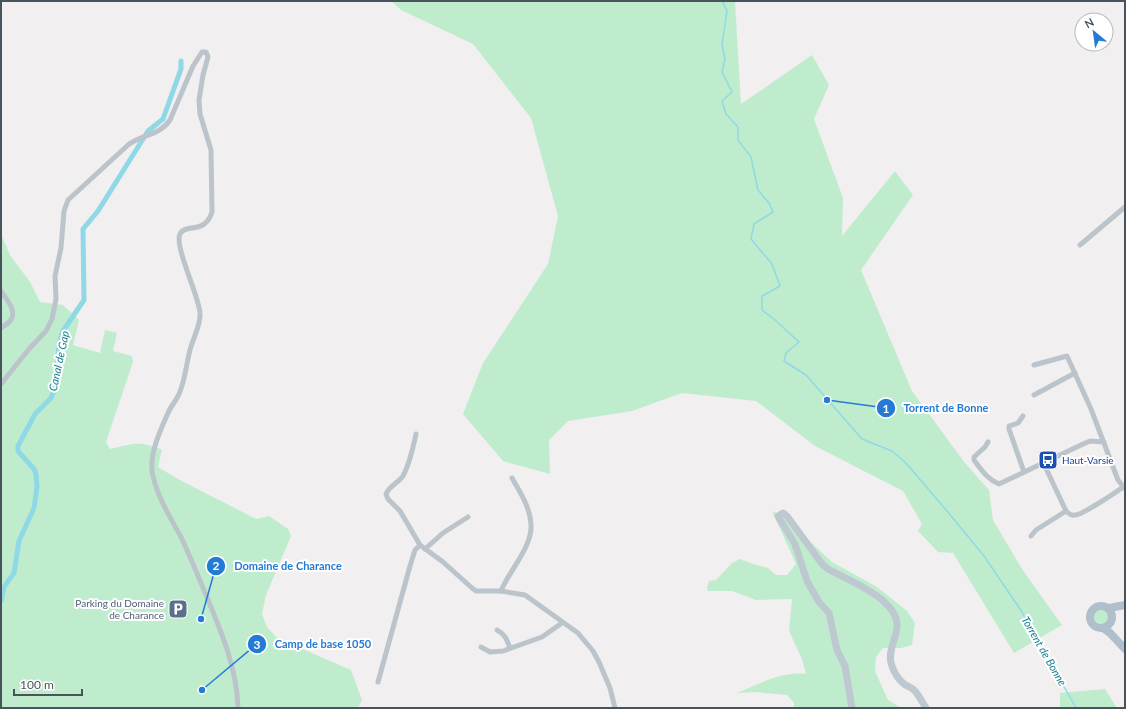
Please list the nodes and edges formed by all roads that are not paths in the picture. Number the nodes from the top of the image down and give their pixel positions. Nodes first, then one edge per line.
1 (1125, 207) edge
2 (1080, 245) dead end
3 (1, 291) edge
4 (1, 328) edge
5 (1034, 365) dead end
6 (1075, 373) junction
7 (1, 384) edge
8 (1034, 395) dead end
9 (1023, 416) dead end
10 (416, 434) dead end
11 (988, 442) dead end
12 (1104, 442) junction
13 (1043, 462) junction
14 (1024, 472) junction
15 (512, 478) dead end
16 (1124, 488) edge
17 (1066, 512) junction
18 (468, 517) dead end
19 (1031, 536) dead end
20 (420, 545) junction
21 (425, 549) junction
22 (501, 591) junction
23 (1125, 607) edge
24 (1109, 608) junction
25 (1112, 620) junction
26 (562, 623) junction
27 (1103, 628) junction
28 (497, 630) dead end
29 (481, 647) dead end
30 (1124, 647) edge
31 (510, 648) junction
32 (378, 682) dead end
33 (238, 708) edge
34 (615, 708) edge
35 (852, 708) edge
36 (926, 708) edge

1 - 2 street
3 - 4 street
5 - 6 street
6 - 8 street
6 - 12 street
7 - 33 street
9 - 14 street
10 - 20 street
11 - 14 street
12 - 13 street
12 - 16 street
13 - 14 street
13 - 17 street
15 - 22 street
16 - 17 street
17 - 19 street
18 - 21 street
20 - 21 street
20 - 32 street
21 - 22 street
22 - 26 street
23 - 24 main road
23 - 25 main road
24 - 25 main road
24 - 27 main road
25 - 27 main road
25 - 30 main road
26 - 31 street
26 - 34 street
27 - 30 main road
28 - 31 street
29 - 31 street
35 - 36 street

